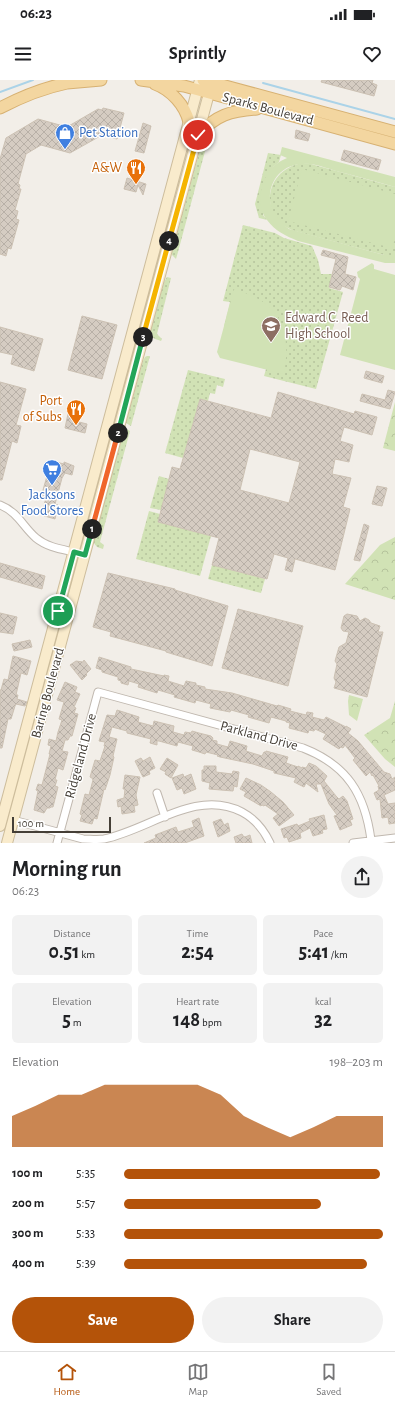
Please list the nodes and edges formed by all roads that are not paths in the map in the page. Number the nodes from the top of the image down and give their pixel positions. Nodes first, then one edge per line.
1 (101, 80) edge
2 (141, 80) edge
3 (147, 80) edge
4 (238, 80) edge
5 (205, 84) edge
6 (258, 94) junction
7 (0, 108) edge
8 (263, 108) junction
9 (189, 122) junction
10 (395, 132) edge
11 (198, 135) junction
12 (395, 144) edge
13 (0, 505) edge
14 (74, 552) junction
15 (85, 555) junction
16 (98, 692) joint
17 (157, 793) dead end
18 (165, 817) junction
19 (13, 820) junction
20 (0, 826) edge
21 (60, 833) junction
22 (395, 838) edge
23 (371, 840) junction
24 (7, 843) edge
25 (57, 843) edge
26 (270, 843) edge
27 (353, 843) edge

1 - 7 main road
2 - 3 main road, Sparks Boulevard
3 - 5 main road, Sparks Boulevard
3 - 9 main road
4 - 6 main road
5 - 6 main road, Sparks Boulevard
5 - 8 main road, Sparks Boulevard
5 - 9 main road, Baring Boulevard
5 - 11 main road, Baring Boulevard
6 - 10 main road, Sparks Boulevard
8 - 11 main road
8 - 12 main road, Sparks Boulevard
9 - 14 main road, Baring Boulevard
11 - 15 main road, Baring Boulevard
13 - 14 street
14 - 15 main road
14 - 20 main road, Baring Boulevard
15 - 19 main road, Baring Boulevard
16 - 21 street, Ridgeland Drive
16 - 23 street, Parkland Drive
17 - 18 street
18 - 21 street
18 - 26 street
19 - 21 street
19 - 24 main road, Baring Boulevard
21 - 25 street, Ridgeland Drive
22 - 23 street
23 - 27 street

